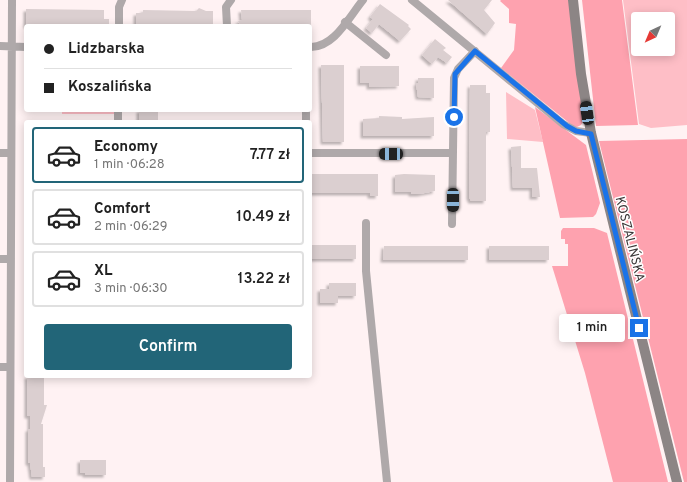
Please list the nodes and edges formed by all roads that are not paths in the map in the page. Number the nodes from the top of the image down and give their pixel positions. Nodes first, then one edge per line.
1 (12, 0) edge
2 (122, 0) edge
3 (231, 0) edge
4 (363, 0) edge
5 (412, 0) edge
6 (573, 0) edge
7 (345, 22) junction
8 (119, 24) edge
9 (226, 24) edge
10 (0, 46) edge
11 (12, 46) junction
12 (24, 46) edge
13 (312, 47) edge
14 (475, 51) junction
15 (386, 55) dead end
16 (591, 134) junction
17 (0, 153) edge
18 (11, 153) junction
19 (312, 153) edge
20 (453, 154) junction
21 (366, 223) dead end
22 (452, 224) dead end
23 (0, 259) edge
24 (11, 259) junction
25 (0, 367) edge
26 (10, 367) junction
27 (10, 482) edge
28 (387, 482) edge
29 (677, 482) edge

1 - 11 street
2 - 8 street
3 - 9 street
4 - 7 street
5 - 14 street
6 - 16 street, KOSZALIŃSKA
7 - 13 street
7 - 15 street
10 - 11 street
11 - 12 street
11 - 18 street
14 - 16 street
14 - 20 street
16 - 29 street, KOSZALIŃSKA
17 - 18 street
18 - 24 street
19 - 20 street
20 - 22 street
21 - 28 street
23 - 24 street
24 - 26 street
25 - 26 street
26 - 27 street

